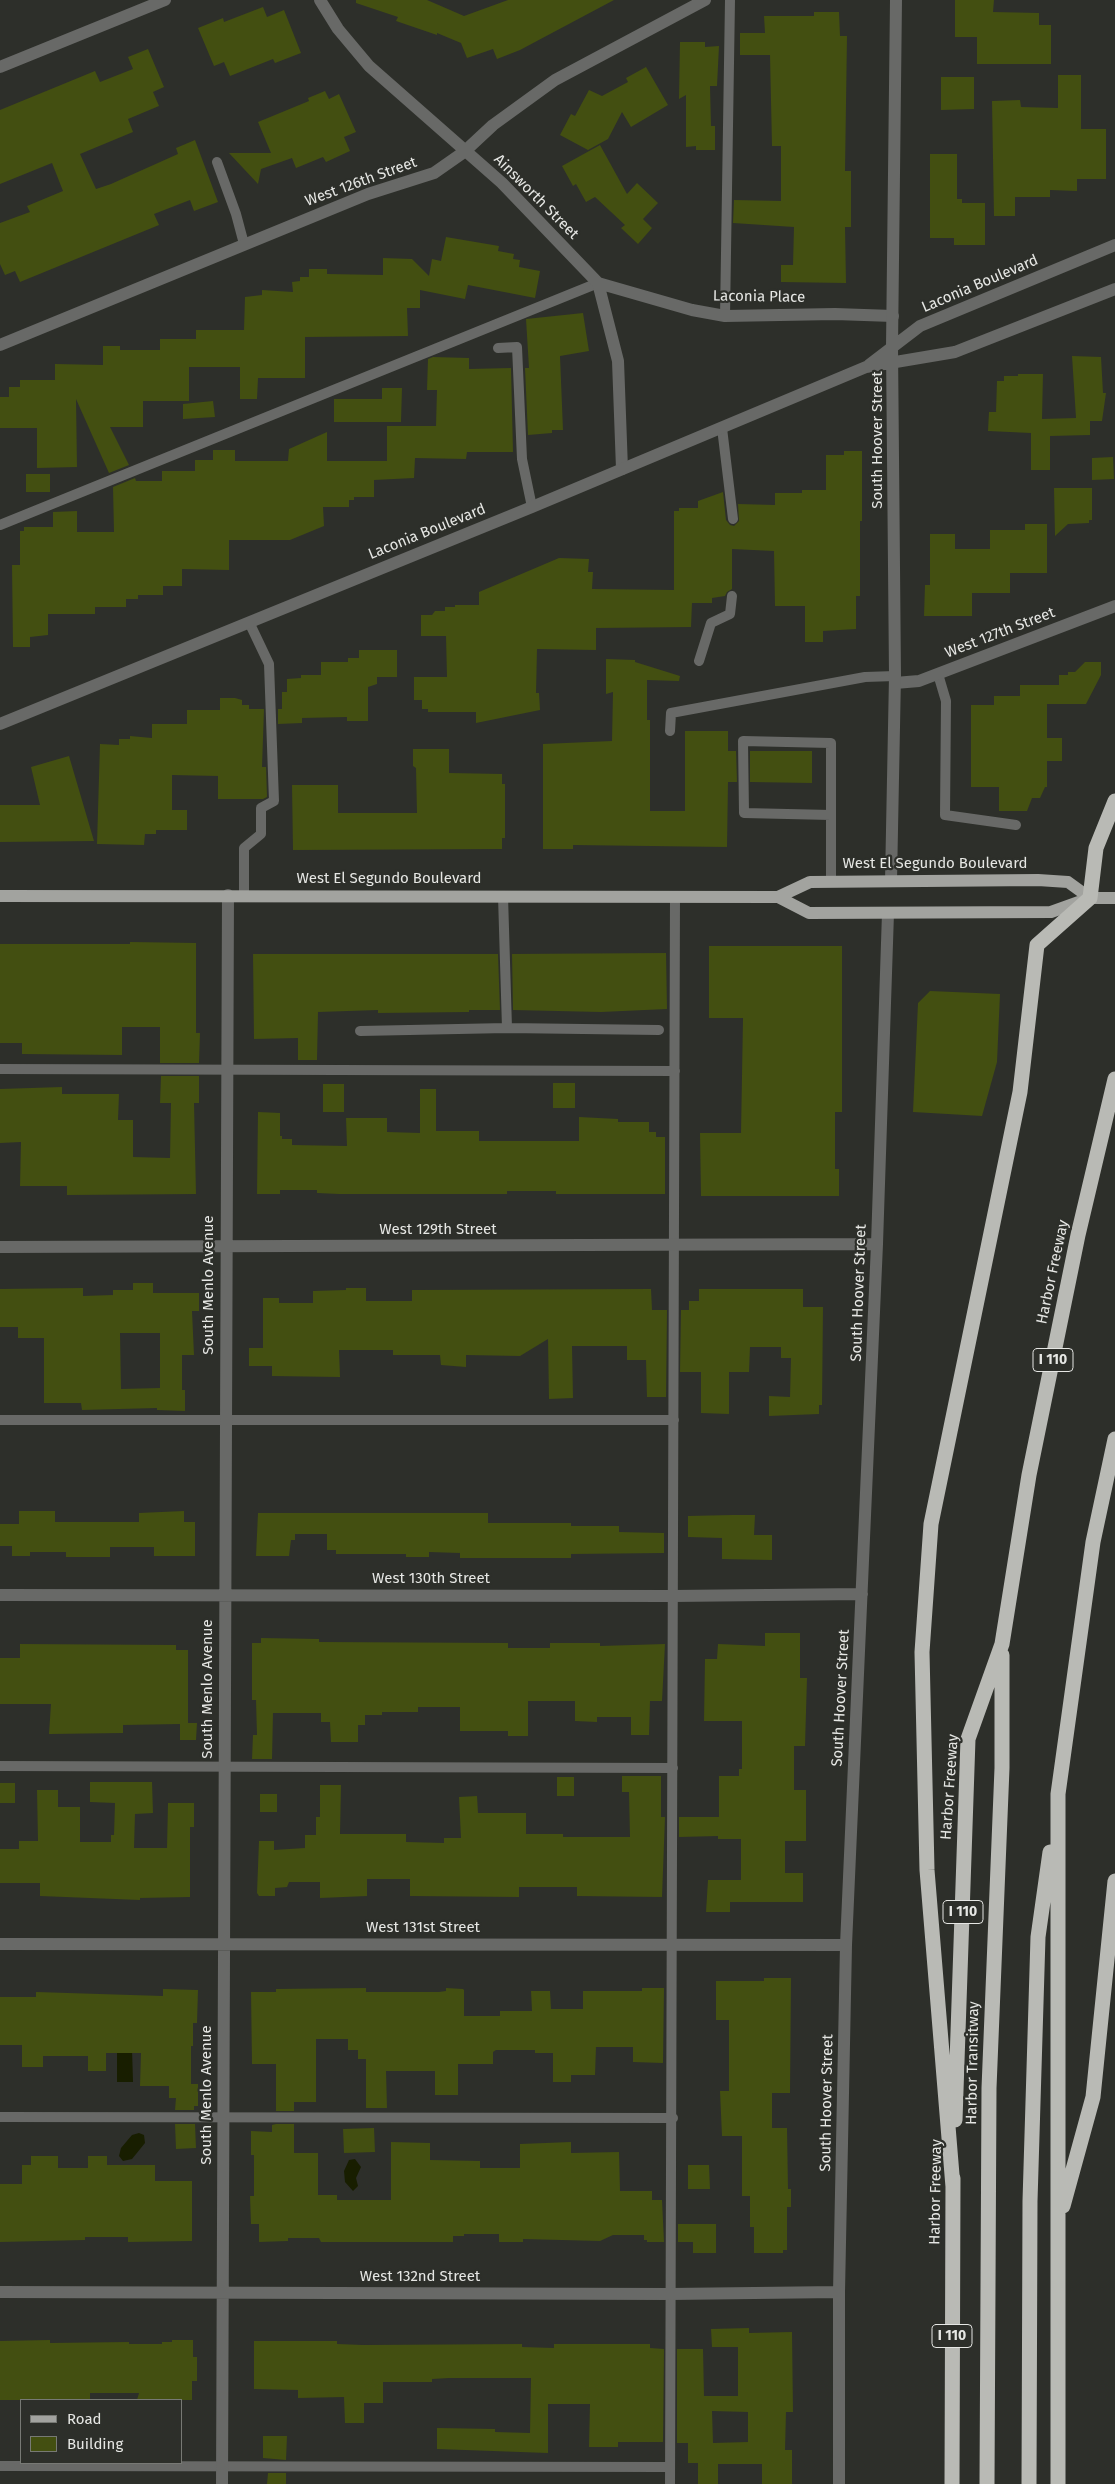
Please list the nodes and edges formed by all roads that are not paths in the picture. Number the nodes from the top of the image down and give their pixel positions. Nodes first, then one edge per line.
1 (165, 0) edge
2 (320, 0) edge
3 (705, 0) edge
4 (730, 0) edge
5 (896, 0) edge
6 (0, 67) edge
7 (464, 152) junction
8 (216, 162) dead end
9 (244, 244) junction
10 (1115, 245) edge
11 (598, 283) junction
12 (1115, 289) edge
13 (725, 316) junction
14 (893, 316) junction
15 (0, 345) edge
16 (892, 347) junction
17 (498, 348) dead end
18 (894, 362) junction
19 (866, 367) junction
20 (722, 428) junction
21 (622, 469) junction
22 (532, 507) junction
23 (733, 519) dead end
24 (0, 525) edge
25 (732, 596) dead end
26 (1115, 606) edge
27 (249, 622) junction
28 (700, 661) dead end
29 (938, 674) junction
30 (895, 680) junction
31 (0, 724) edge
32 (670, 731) dead end
33 (1115, 801) edge
34 (830, 815) junction
35 (1016, 825) dead end
36 (831, 881) junction
37 (891, 881) junction
38 (228, 895) junction
39 (244, 895) junction
40 (0, 896) edge
41 (504, 896) junction
42 (676, 896) junction
43 (778, 896) junction
44 (1090, 898) junction
45 (1115, 898) edge
46 (888, 913) junction
47 (507, 1028) junction
48 (659, 1030) dead end
49 (360, 1031) dead end
50 (0, 1069) edge
51 (226, 1069) junction
52 (675, 1071) junction
53 (1115, 1079) edge
54 (877, 1244) junction
55 (675, 1245) junction
56 (0, 1247) edge
57 (225, 1247) junction
58 (0, 1420) edge
59 (225, 1420) junction
60 (674, 1420) junction
61 (1115, 1439) edge
62 (862, 1594) junction
63 (0, 1595) edge
64 (225, 1595) junction
65 (672, 1596) junction
66 (1002, 1644) junction
67 (0, 1766) edge
68 (224, 1767) junction
69 (673, 1768) junction
70 (1058, 1794) junction
71 (1115, 1881) edge
72 (0, 1944) edge
73 (223, 1944) junction
74 (672, 1945) junction
75 (846, 1945) junction
76 (0, 2117) edge
77 (223, 2118) junction
78 (673, 2118) junction
79 (952, 2187) junction
80 (1057, 2224) junction
81 (0, 2292) edge
82 (223, 2292) junction
83 (839, 2292) junction
84 (670, 2294) junction
85 (0, 2466) edge
86 (222, 2466) junction
87 (670, 2467) junction
88 (222, 2484) edge
89 (670, 2484) edge
90 (838, 2484) edge
91 (952, 2484) edge
92 (987, 2484) edge
93 (1029, 2484) edge
94 (1058, 2484) edge

1 - 6 street
2 - 7 street, Ainsworth Street
3 - 7 street, West 126th Street
4 - 13 lane
5 - 14 street, South Hoover Street
7 - 9 street, West 126th Street
7 - 11 street, Ainsworth Street
8 - 9 lane
9 - 15 street, West 126th Street
10 - 16 street, Laconia Boulevard
11 - 13 street, Laconia Place
11 - 21 street, Ainsworth Street
11 - 24 lane
12 - 18 street, Laconia Boulevard
13 - 14 street, Laconia Place
14 - 16 street, South Hoover Street
16 - 18 street, South Hoover Street
16 - 19 street, Laconia Boulevard
17 - 22 lane
18 - 19 street, Laconia Boulevard
18 - 30 street, South Hoover Street
19 - 20 street, Laconia Boulevard
20 - 21 street, Laconia Boulevard
20 - 23 lane
21 - 22 street, Laconia Boulevard
22 - 27 street, Laconia Boulevard
25 - 28 lane
26 - 29 street, West 127th Street
27 - 31 street, Laconia Boulevard
27 - 39 lane
29 - 30 street, West 127th Street
29 - 35 lane
30 - 32 lane
30 - 37 street, South Hoover Street
33 - 44 highway
34 - 34 lane
34 - 36 lane
36 - 37 main road, West El Segundo Boulevard
36 - 43 main road, West El Segundo Boulevard
37 - 44 main road, West El Segundo Boulevard
38 - 39 main road, West El Segundo Boulevard
38 - 40 main road, West El Segundo Boulevard
38 - 51 street, South Menlo Avenue
39 - 41 main road, West El Segundo Boulevard
41 - 42 main road, West El Segundo Boulevard
41 - 47 lane
42 - 43 main road, West El Segundo Boulevard
42 - 52 lane
43 - 46 main road, West El Segundo Boulevard
44 - 45 main road, West El Segundo Boulevard
44 - 46 main road, West El Segundo Boulevard
44 - 79 highway
46 - 54 street, South Hoover Street
47 - 48 lane
47 - 49 lane
50 - 51 lane
51 - 52 lane
51 - 57 street, South Menlo Avenue
52 - 55 lane
53 - 66 highway, Harbor Freeway / I 110
54 - 55 street, West 129th Street
54 - 62 street, South Hoover Street
55 - 57 street, West 129th Street
55 - 60 lane
56 - 57 street, West 129th Street
57 - 59 street, South Menlo Avenue
58 - 59 lane
59 - 60 lane
59 - 64 street, South Menlo Avenue
60 - 65 lane
61 - 70 highway
62 - 65 street, West 130th Street
62 - 75 street, South Hoover Street
63 - 64 street, West 130th Street
64 - 65 street, West 130th Street
64 - 68 street, South Menlo Avenue
65 - 69 lane
66 - 79 highway, Harbor Freeway / I 110
66 - 92 highway, Harbor Transitway
67 - 68 lane
68 - 69 lane
68 - 73 street, South Menlo Avenue
69 - 74 lane
70 - 80 highway
70 - 93 highway
71 - 80 highway
72 - 73 street, West 131st Street
73 - 74 street, West 131st Street
73 - 77 street, South Menlo Avenue
74 - 75 street, West 131st Street
74 - 78 lane
75 - 83 street, South Hoover Street
76 - 77 lane
77 - 78 lane
77 - 82 street, South Menlo Avenue
78 - 84 lane
79 - 91 highway, Harbor Freeway / I 110
80 - 94 highway
81 - 82 street, West 132nd Street
82 - 84 street, West 132nd Street
82 - 86 street, South Menlo Avenue
83 - 84 street, West 132nd Street
83 - 90 street, South Hoover Street
84 - 87 lane
85 - 86 lane
86 - 87 lane
86 - 88 street, South Menlo Avenue
87 - 89 lane

